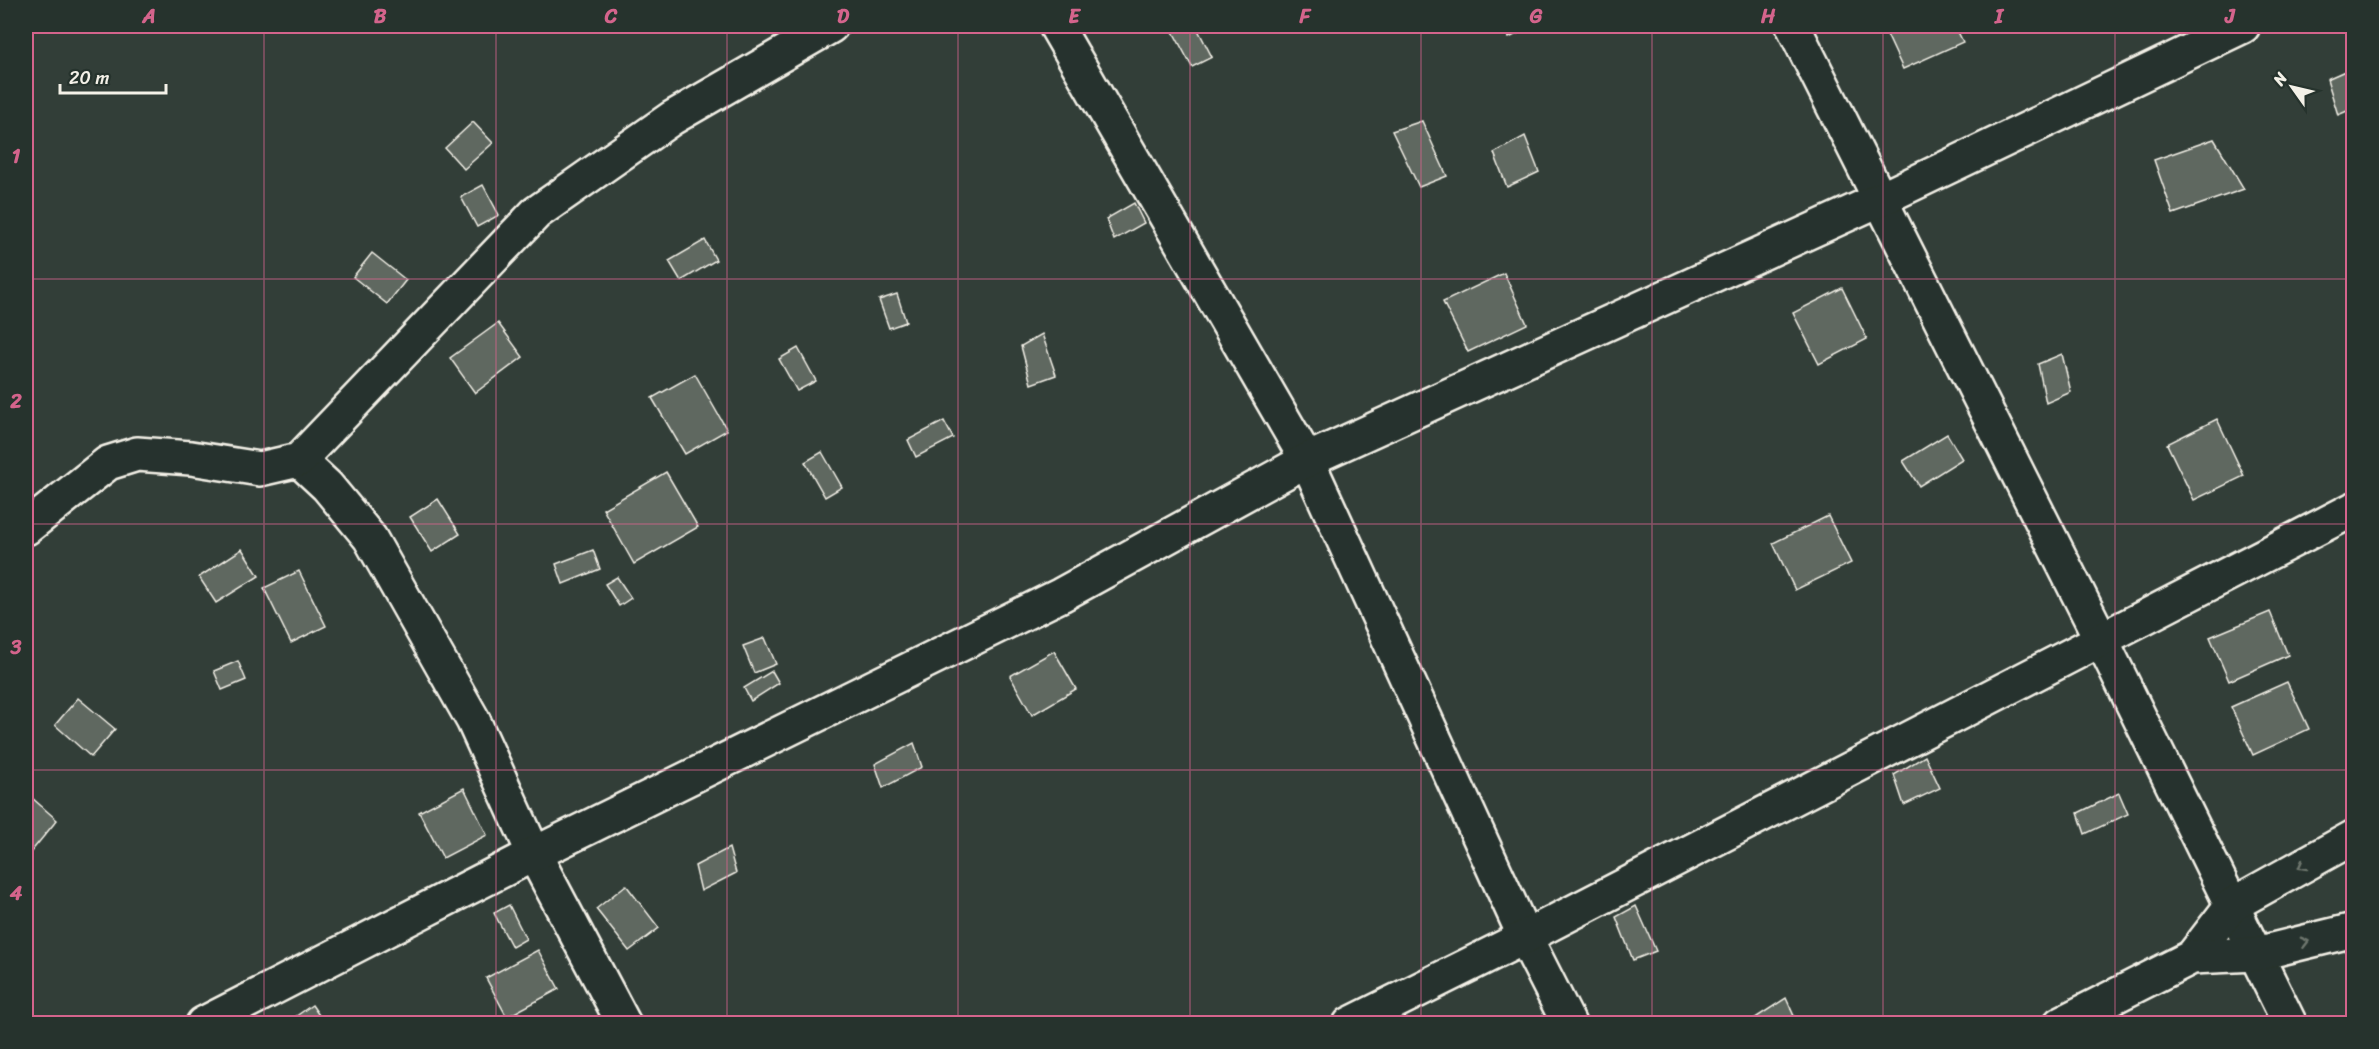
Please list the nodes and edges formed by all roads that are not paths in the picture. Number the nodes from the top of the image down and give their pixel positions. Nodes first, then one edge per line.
1 (831, 26) edge
2 (1056, 26) edge
3 (1793, 26) edge
4 (2243, 26) edge
5 (1881, 199) junction
6 (299, 460) junction
7 (1307, 460) junction
8 (2354, 509) edge
9 (26, 528) edge
10 (2101, 639) junction
11 (2354, 837) edge
12 (534, 854) junction
13 (2232, 905) junction
14 (2354, 930) edge
15 (1525, 937) junction
16 (2256, 954) junction
17 (2192, 957) junction
18 (202, 1023) edge
19 (624, 1023) edge
20 (1350, 1023) edge
21 (1569, 1023) edge
22 (2060, 1023) edge
23 (2290, 1023) edge

1 - 6 street
2 - 7 street
3 - 5 street
4 - 5 street
5 - 7 street
5 - 10 street
6 - 9 street
6 - 12 street
7 - 12 street
7 - 15 street
8 - 10 street
10 - 13 street
10 - 15 street
11 -> 13 street
12 - 18 street
12 - 19 street
13 - 16 street
13 - 17 street
16 -> 14 street
15 - 20 street
15 - 21 street
16 - 17 street
16 - 23 street
17 - 22 street

